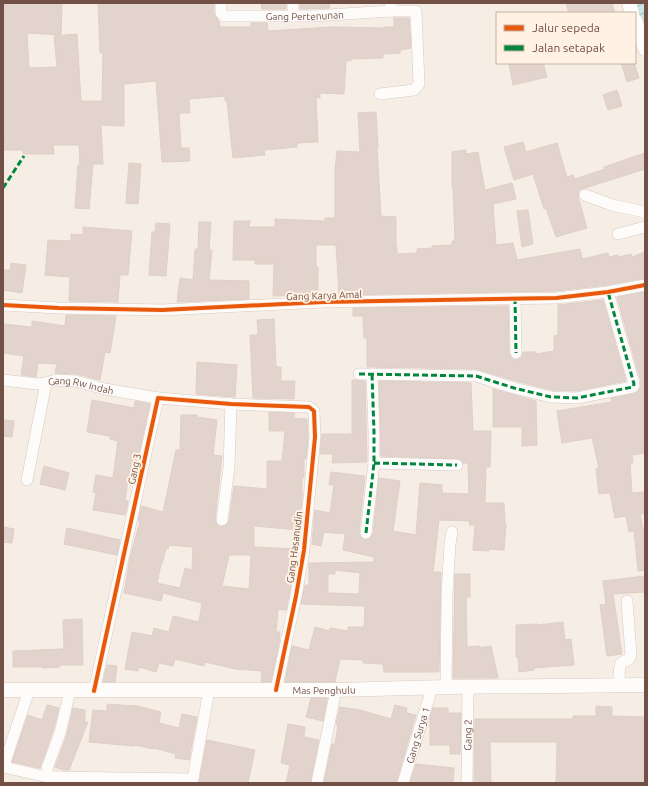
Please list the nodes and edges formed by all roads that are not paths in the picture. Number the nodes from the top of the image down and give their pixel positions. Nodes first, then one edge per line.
1 (221, 3) edge
2 (293, 3) edge
3 (391, 7) edge
4 (294, 16) junction
5 (636, 23) edge
6 (645, 49) edge
7 (380, 94) dead end
8 (585, 195) dead end
9 (645, 212) edge
10 (645, 227) edge
11 (618, 234) dead end
12 (645, 285) edge
13 (608, 292) junction
14 (515, 298) junction
15 (3, 305) edge
16 (516, 353) dead end
17 (359, 374) dead end
18 (372, 374) junction
19 (3, 380) edge
20 (46, 383) junction
21 (158, 398) junction
22 (231, 404) junction
23 (374, 463) junction
24 (456, 465) dead end
25 (27, 480) dead end
26 (222, 520) dead end
27 (452, 532) dead end
28 (366, 533) dead end
29 (627, 600) dead end
30 (619, 678) junction
31 (645, 685) edge
32 (446, 687) junction
33 (468, 687) junction
34 (432, 688) junction
35 (3, 690) edge
36 (28, 690) junction
37 (208, 690) junction
38 (276, 690) junction
39 (336, 690) junction
40 (70, 691) junction
41 (94, 691) junction
42 (3, 768) edge
43 (48, 777) junction
44 (193, 781) edge
45 (317, 783) edge
46 (403, 783) edge
47 (467, 783) edge

1 - 4 street, Gang Pertenunan
2 - 4 street
3 - 4 street, Gang Pertenunan
3 - 7 street, Gang Pertenunan
5 - 6 street
8 - 9 street
10 - 11 street
12 - 13 street, Gang Karya Amal
13 - 14 street, Gang Karya Amal
13 - 18 street
14 - 15 street, Gang Karya Amal
14 - 16 street
17 - 18 street
18 - 23 street
19 - 20 street, Gang Rw Indah
20 - 21 street, Gang Rw Indah
20 - 25 street
21 - 22 street
21 - 41 street, Gang 3
22 - 26 street
22 - 38 street, Gang Hasanudin
23 - 24 street
23 - 28 street
27 - 32 street
29 - 30 street
30 - 31 street, Mas Penghulu
30 - 33 street, Mas Penghulu
32 - 33 street, Mas Penghulu
32 - 34 street, Mas Penghulu
33 - 47 street, Gang 2
34 - 39 street, Mas Penghulu
34 - 46 street, Gang Surya 1
35 - 36 street, Mas Penghulu
36 - 40 street, Mas Penghulu
36 - 42 street
37 - 38 street, Mas Penghulu
37 - 41 street, Mas Penghulu
37 - 44 street
38 - 39 street, Mas Penghulu
39 - 45 street
40 - 41 street, Mas Penghulu
40 - 43 street
42 - 43 street
43 - 44 street

